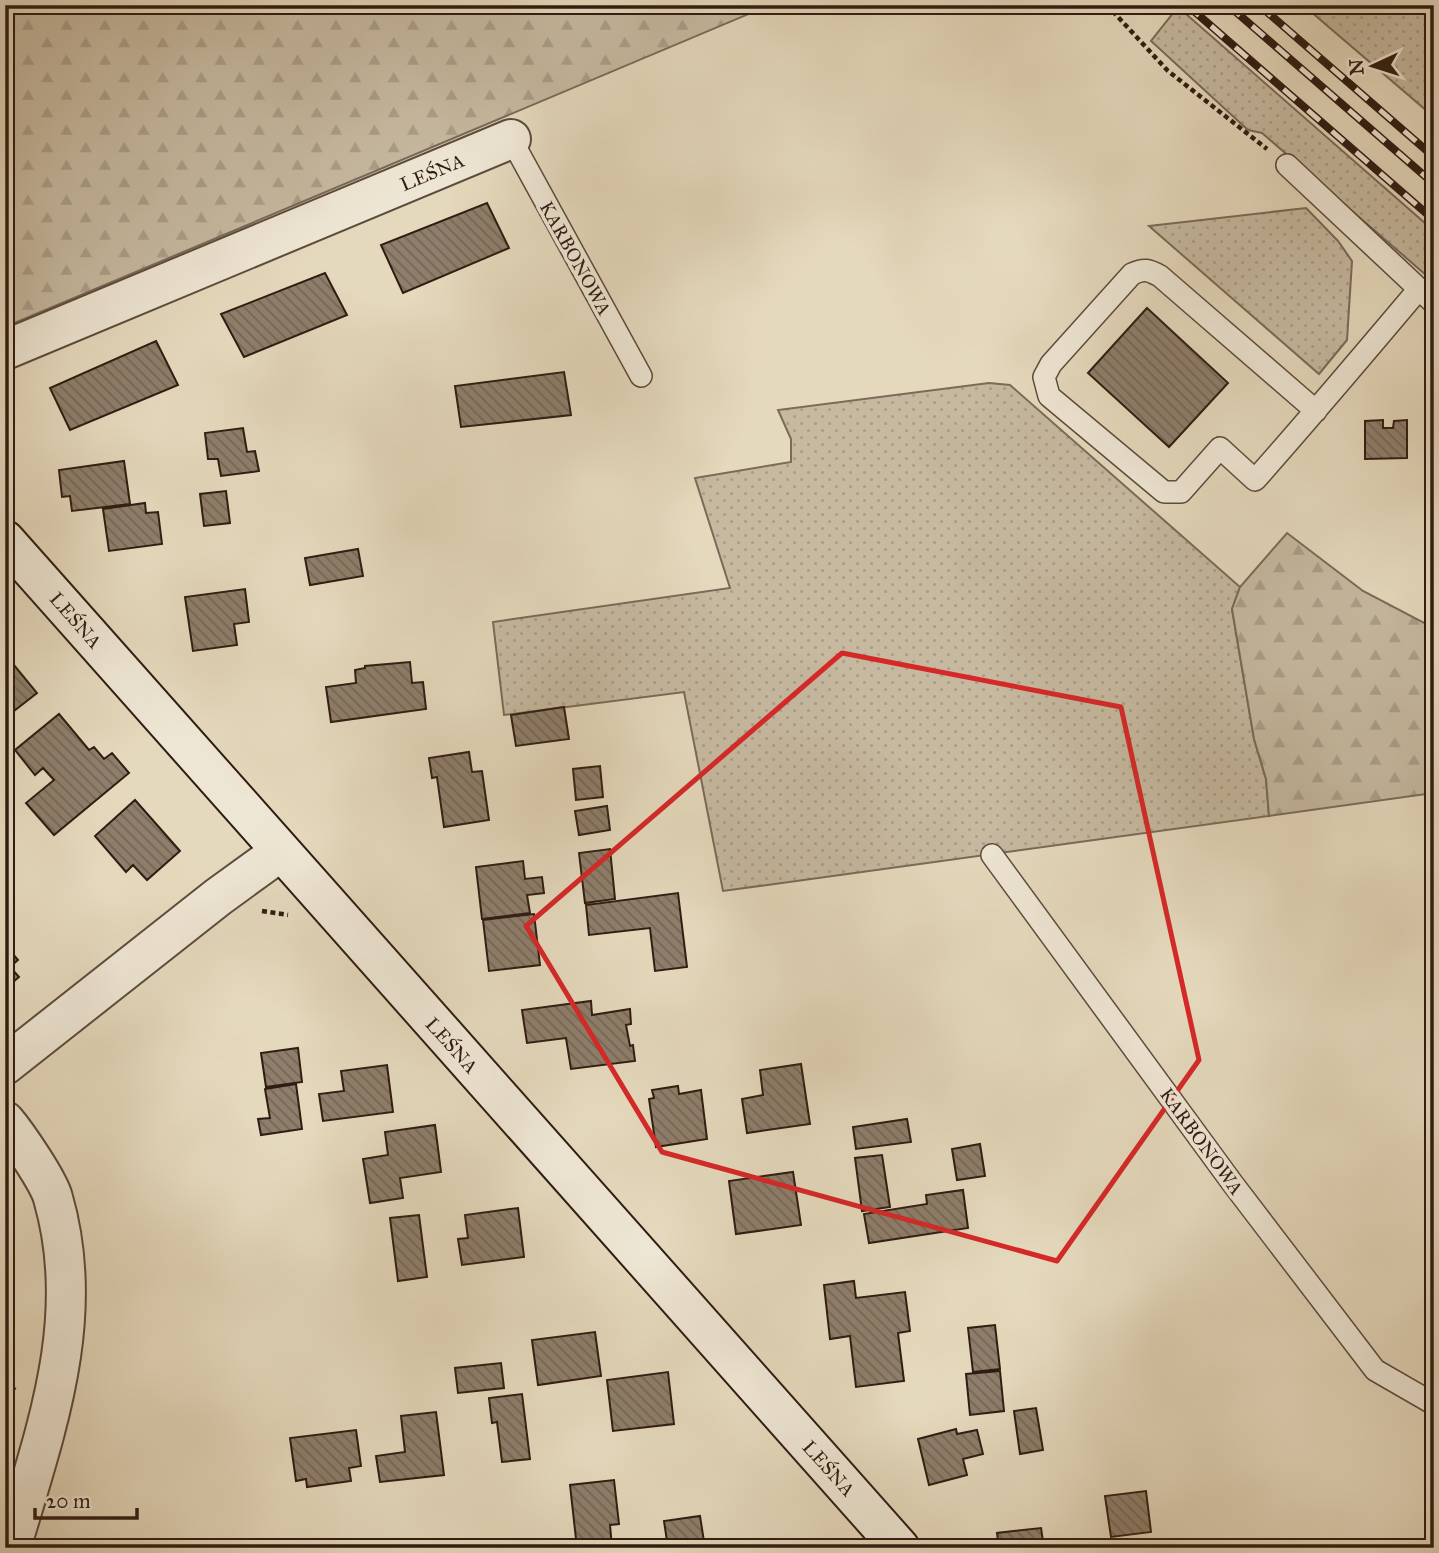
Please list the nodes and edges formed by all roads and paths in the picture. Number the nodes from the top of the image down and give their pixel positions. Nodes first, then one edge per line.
1 (1107, 5) edge
2 (511, 139) joint
3 (1287, 165) joint
4 (1426, 296) edge
5 (5, 350) edge
6 (641, 376) dead end
7 (1316, 411) junction
8 (5, 540) edge
9 (280, 852) junction
10 (992, 855) dead end
11 (5, 1065) edge
12 (5, 1121) edge
13 (1434, 1404) edge
14 (11, 1548) edge
15 (900, 1548) edge

1 - 3 path
2 - 5 street, LEŚNA
2 - 6 lane, KARBONOWA
3 - 4 lane
4 - 7 lane
7 - 7 lane
8 - 9 street, LEŚNA
9 - 11 street
9 - 15 street, LEŚNA
10 - 13 lane, KARBONOWA
12 - 14 street

